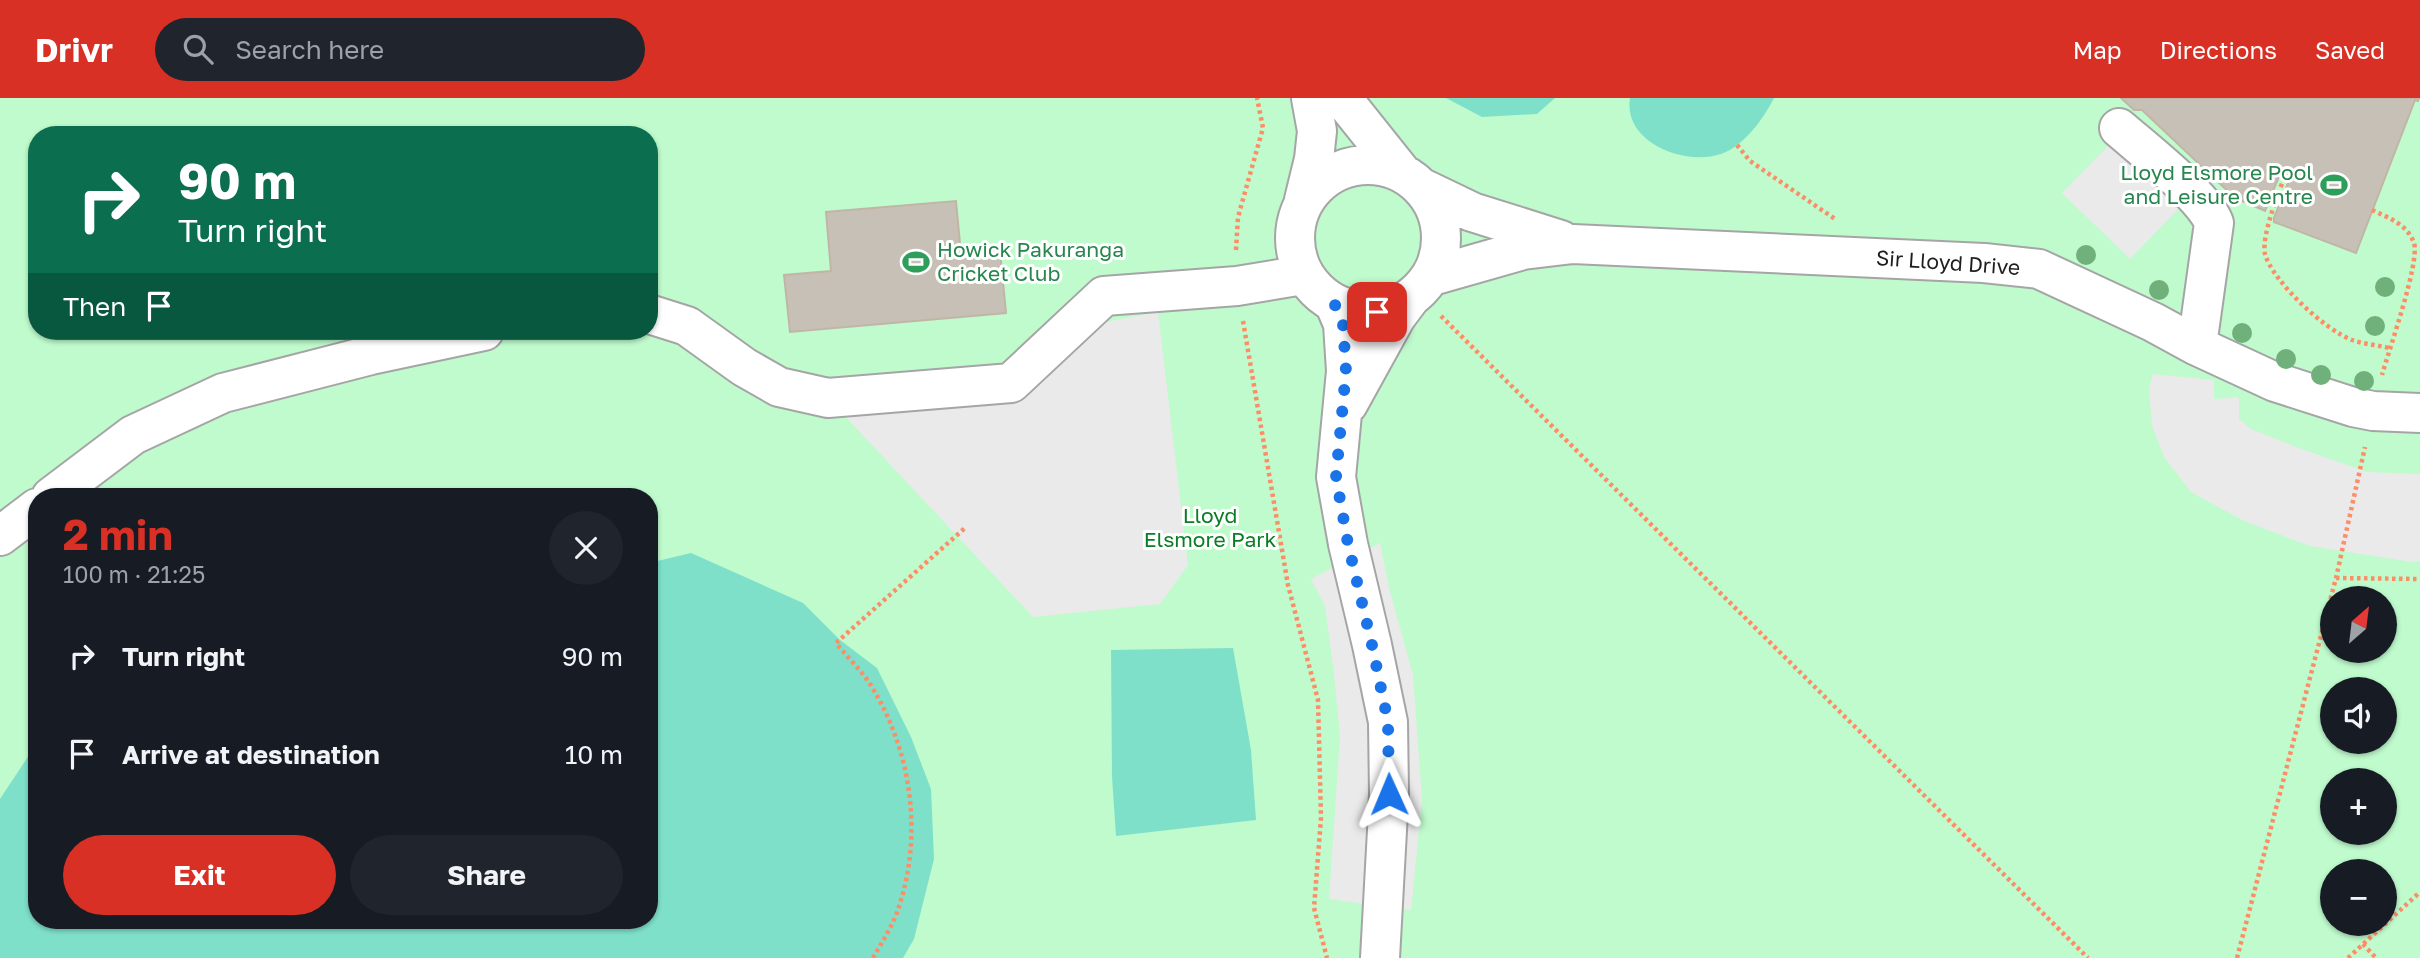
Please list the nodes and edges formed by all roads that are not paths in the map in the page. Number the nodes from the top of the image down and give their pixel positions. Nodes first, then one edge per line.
1 (1311, 98) edge
2 (1342, 98) edge
3 (2119, 128) dead end
4 (1412, 181) junction
5 (1304, 200) junction
6 (1573, 244) junction
7 (1303, 275) junction
8 (1420, 289) junction
9 (1335, 305) junction
10 (658, 317) edge
11 (442, 340) edge
12 (2197, 346) junction
13 (2420, 413) edge
14 (1341, 418) junction
15 (63, 488) edge
16 (28, 515) edge
17 (0, 536) edge
18 (1383, 956) edge

1 - 5 street
2 - 4 street
3 - 12 street
4 - 5 street
4 - 6 street, Sir Lloyd Drive
4 - 8 street
5 - 7 street
6 - 8 street, Sir Lloyd Drive
6 - 12 street, Sir Lloyd Drive
7 - 9 street
7 - 10 street
8 - 9 street
8 - 14 street
9 - 14 street
11 - 15 street
12 - 13 street, Sir Lloyd Drive
14 - 18 street
16 - 17 street

